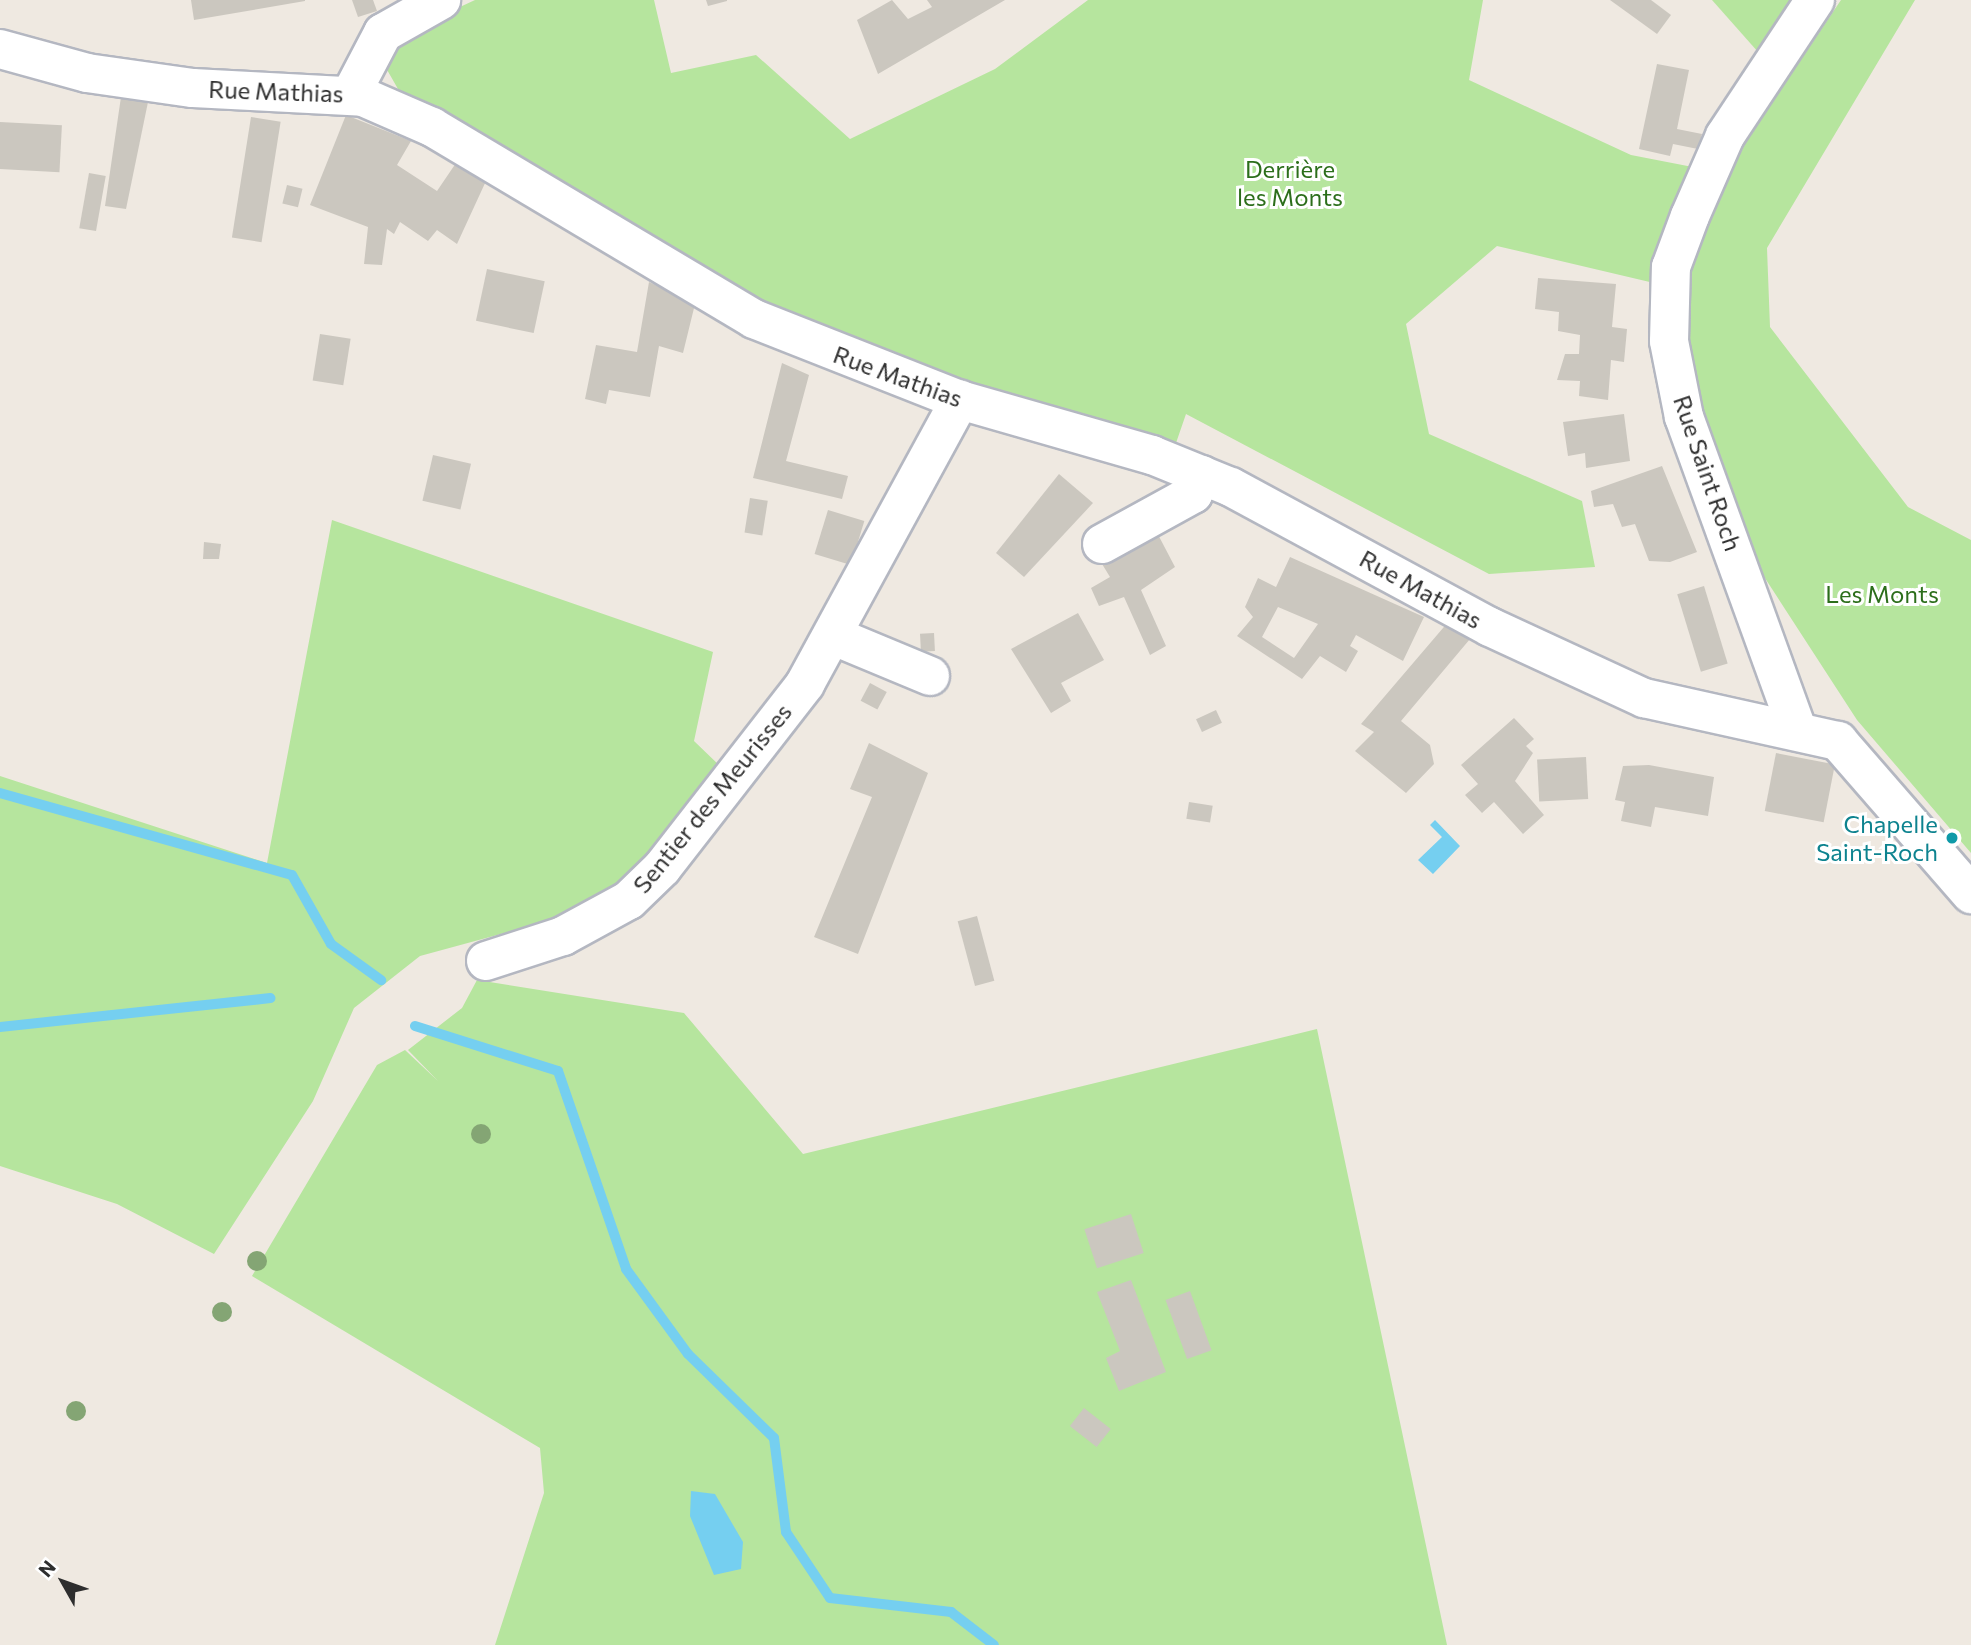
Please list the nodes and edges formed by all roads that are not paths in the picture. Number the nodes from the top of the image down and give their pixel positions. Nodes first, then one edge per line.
1 (441, 0) edge
2 (1815, 0) edge
3 (0, 49) edge
4 (351, 94) junction
5 (960, 400) junction
6 (1202, 475) junction
7 (1102, 544) dead end
8 (834, 636) junction
9 (930, 676) dead end
10 (1797, 729) junction
11 (1971, 894) edge
12 (486, 961) dead end

1 - 4 street
2 - 10 street, Rue Saint Roch
3 - 4 street, Rue Mathias
4 - 5 street, Rue Mathias
5 - 6 street, Rue Mathias
5 - 8 street, Sentier des Meurisses
6 - 7 street
6 - 10 street, Rue Mathias
8 - 9 street
8 - 12 street, Sentier des Meurisses
10 - 11 street

